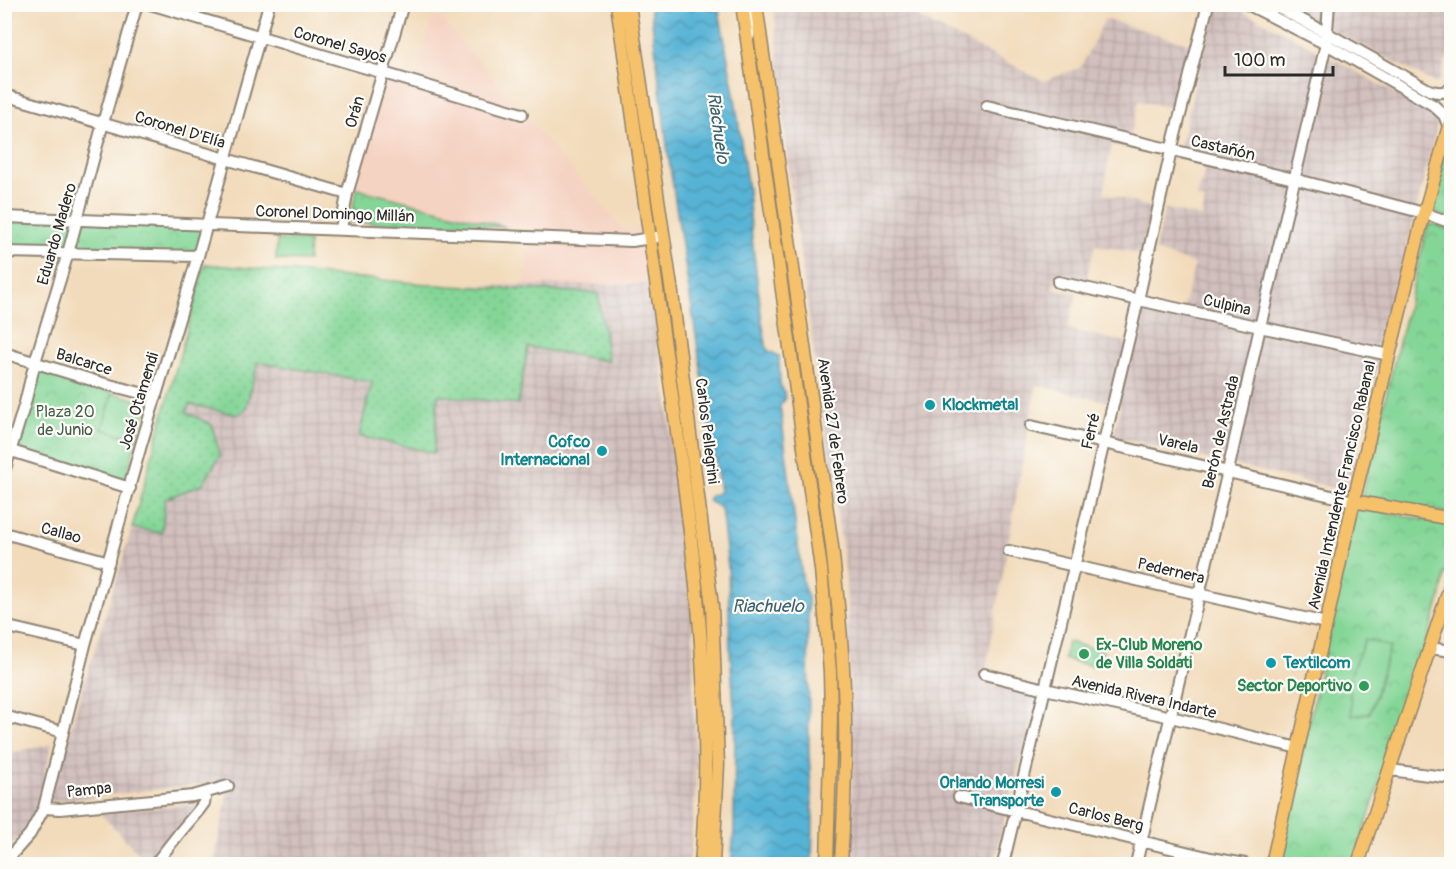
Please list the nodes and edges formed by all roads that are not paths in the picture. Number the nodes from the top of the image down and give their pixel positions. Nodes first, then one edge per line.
1 (137, 4) edge
2 (150, 4) edge
3 (269, 4) edge
4 (403, 4) edge
5 (617, 4) edge
6 (629, 4) edge
7 (741, 4) edge
8 (748, 4) edge
9 (756, 4) edge
10 (1208, 4) edge
11 (1247, 4) edge
12 (1271, 4) edge
13 (1329, 4) edge
14 (259, 37) junction
15 (1326, 39) junction
16 (747, 42) junction
17 (382, 72) junction
18 (1452, 89) edge
19 (4, 95) edge
20 (987, 105) dead end
21 (522, 114) dead end
22 (1450, 120) edge
23 (103, 123) junction
24 (1171, 151) junction
25 (225, 159) junction
26 (1294, 179) junction
27 (347, 194) junction
28 (1424, 213) junction
29 (4, 217) edge
30 (76, 220) junction
31 (1452, 223) edge
32 (207, 224) junction
33 (341, 229) junction
34 (663, 236) junction
35 (650, 238) junction
36 (4, 252) edge
37 (68, 253) junction
38 (198, 256) junction
39 (1058, 282) dead end
40 (1138, 300) junction
41 (1260, 327) junction
42 (4, 353) edge
43 (1389, 355) junction
44 (35, 362) junction
45 (156, 397) junction
46 (815, 426) junction
47 (1031, 426) dead end
48 (802, 428) junction
49 (1103, 442) junction
50 (8, 450) edge
51 (1228, 471) junction
52 (4, 472) edge
53 (130, 488) junction
54 (1353, 501) junction
55 (1452, 519) edge
56 (4, 533) edge
57 (1009, 551) dead end
58 (109, 562) junction
59 (1075, 565) junction
60 (1452, 581) edge
61 (1200, 594) junction
62 (1326, 622) junction
63 (4, 626) edge
64 (85, 645) junction
65 (1430, 648) junction
66 (1452, 651) edge
67 (984, 674) dead end
68 (1045, 689) junction
69 (4, 716) edge
70 (1171, 717) junction
71 (63, 732) junction
72 (1298, 748) junction
73 (831, 769) junction
74 (845, 769) junction
75 (1390, 770) junction
76 (1452, 778) edge
77 (228, 786) dead end
78 (206, 793) junction
79 (959, 796) dead end
80 (44, 808) junction
81 (1016, 811) junction
82 (1142, 841) junction
83 (4, 863) edge
84 (155, 864) edge
85 (701, 864) edge
86 (713, 864) edge
87 (827, 864) edge
88 (841, 864) edge
89 (1003, 864) edge
90 (1136, 864) edge
91 (1245, 864) edge
92 (1272, 864) edge
93 (1358, 864) edge

1 - 23 street, Eduardo Madero
2 - 14 street, Coronel Sayos
3 - 14 street, José Otamendi
4 - 17 street, Orán
5 - 35 main road, Carlos Pellegrini
6 - 34 main road, Carlos Pellegrini
7 - 16 main road, Avenida 27 de Febrero
8 - 16 street
9 - 46 main road, Avenida 27 de Febrero
10 - 24 street, Ferré
11 - 15 street
12 - 15 street
13 - 15 street, Berón de Astrada
14 - 17 street, Coronel Sayos
14 - 25 street, José Otamendi
15 - 18 street
15 - 22 street
15 - 26 street, Berón de Astrada
16 - 48 main road, Avenida 27 de Febrero
17 - 21 street, Coronel Sayos
17 - 27 street, Orán
19 - 23 street, Coronel D'Elía
20 - 24 street, Castañón
22 - 28 main road, Avenida Intendente Francisco Rabanal
23 - 25 street, Coronel D'Elía
23 - 30 street, Eduardo Madero
24 - 26 street, Castañón
24 - 40 street, Ferré
25 - 27 street, Coronel D'Elía
25 - 32 street, José Otamendi
26 - 28 street, Castañón
26 - 41 street, Berón de Astrada
27 - 33 street, Orán
28 - 31 street, Castañón
28 - 43 main road, Avenida Intendente Francisco Rabanal
29 - 30 street, Coronel Domingo Millán
30 - 32 street, Coronel Domingo Millán
30 - 37 street, Eduardo Madero
32 - 33 street, Coronel Domingo Millán
32 - 38 street, José Otamendi
33 - 35 street, Coronel Domingo Millán
34 - 35 street, Coronel Domingo Millán
34 - 86 main road, Carlos Pellegrini
35 - 85 main road, Carlos Pellegrini
36 - 37 street
37 - 38 street
37 - 44 street, Eduardo Madero
38 - 45 street, José Otamendi
39 - 40 street, Culpina
40 - 41 street, Culpina
40 - 49 street, Ferré
41 - 43 street, Culpina
41 - 51 street, Berón de Astrada
42 - 44 street, Balcarce
43 - 54 main road, Avenida Intendente Francisco Rabanal
44 - 45 street, Balcarce
44 - 50 street, Eduardo Madero
45 - 53 street, José Otamendi
46 - 48 main road
46 - 74 main road, Avenida 27 de Febrero
47 - 49 street, Varela
48 - 73 main road, Avenida 27 de Febrero
49 - 51 street, Varela
49 - 59 street, Ferré
50 - 52 street, Eduardo Madero
50 - 53 street
51 - 54 street, Varela
51 - 61 street, Berón de Astrada
53 - 58 street, José Otamendi
54 - 55 main road
54 - 62 main road, Avenida Intendente Francisco Rabanal
56 - 58 street, Callao
57 - 59 street, Pedernera
58 - 64 street, José Otamendi
59 - 61 street, Pedernera
59 - 68 street, Ferré
60 - 65 main road
61 - 62 street, Pedernera
61 - 70 street, Berón de Astrada
62 - 72 main road, Avenida Intendente Francisco Rabanal
63 - 64 street
64 - 71 street, José Otamendi
65 - 66 street
65 - 75 main road
67 - 68 street, Avenida Rivera Indarte
68 - 70 street, Avenida Rivera Indarte
68 - 81 street, Ferré
69 - 71 street
70 - 72 street, Avenida Rivera Indarte
70 - 82 street, Berón de Astrada
71 - 80 street, José Otamendi
72 - 92 main road, Avenida Intendente Francisco Rabanal
73 - 74 main road
73 - 87 main road
74 - 88 main road, Avenida 27 de Febrero
75 - 76 street
75 - 93 main road
77 - 78 street, Pampa
78 - 80 street, Pampa
78 - 84 street
79 - 81 street, Carlos Berg
80 - 83 street, Pampa
81 - 82 street, Carlos Berg
81 - 89 street, Ferré
82 - 90 street, Berón de Astrada
82 - 91 street, Carlos Berg

